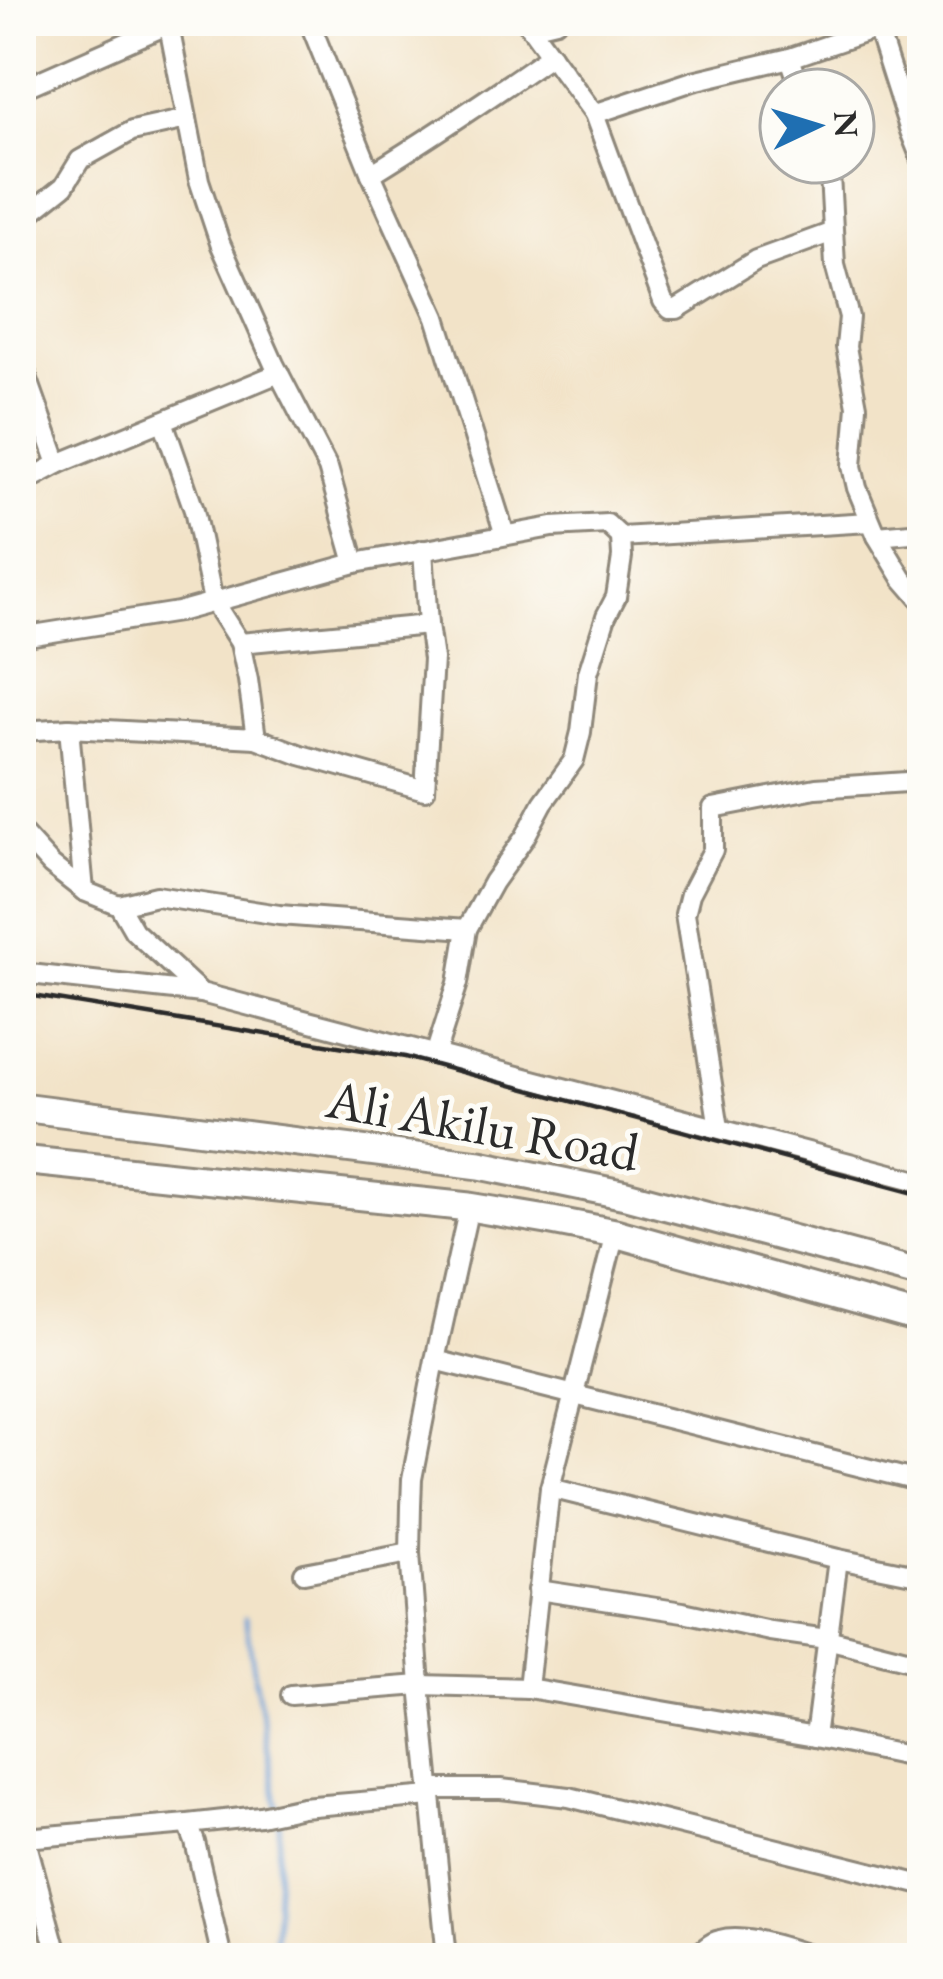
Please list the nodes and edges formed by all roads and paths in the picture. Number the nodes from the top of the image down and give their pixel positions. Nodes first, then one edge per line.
1 (309, 21) edge
2 (556, 21) edge
3 (168, 22) edge
4 (529, 24) edge
5 (876, 25) edge
6 (551, 56) junction
7 (790, 58) junction
8 (793, 66) edge
9 (21, 89) edge
10 (594, 114) junction
11 (187, 119) junction
12 (922, 161) edge
13 (371, 174) junction
14 (830, 186) edge
15 (21, 220) edge
16 (832, 232) junction
17 (21, 361) edge
18 (279, 373) junction
19 (164, 421) junction
20 (58, 464) junction
21 (21, 484) edge
22 (874, 529) junction
23 (922, 532) edge
24 (506, 535) junction
25 (621, 537) junction
26 (423, 550) junction
27 (355, 563) junction
28 (213, 601) junction
29 (922, 602) edge
30 (428, 625) junction
31 (21, 637) edge
32 (240, 643) junction
33 (69, 728) junction
34 (21, 731) edge
35 (256, 738) junction
36 (922, 781) edge
37 (21, 832) edge
38 (84, 892) junction
39 (119, 905) junction
40 (467, 929) junction
41 (21, 973) edge
42 (201, 993) junction
43 (435, 1055) junction
44 (21, 1107) edge
45 (719, 1128) junction
46 (21, 1160) edge
47 (922, 1182) edge
48 (469, 1207) junction
49 (615, 1233) junction
50 (922, 1274) edge
51 (922, 1319) edge
52 (435, 1360) junction
53 (572, 1393) junction
54 (922, 1482) edge
55 (550, 1488) junction
56 (410, 1553) junction
57 (838, 1559) junction
58 (304, 1573) dead end
59 (922, 1576) edge
60 (538, 1590) junction
61 (827, 1639) junction
62 (922, 1663) edge
63 (420, 1685) junction
64 (528, 1688) junction
65 (292, 1695) dead end
66 (815, 1737) junction
67 (922, 1759) edge
68 (430, 1792) junction
69 (188, 1824) junction
70 (23, 1830) edge
71 (922, 1885) edge
72 (58, 1958) edge
73 (222, 1958) edge
74 (447, 1958) edge
75 (696, 1958) edge
76 (820, 1958) edge

1 - 13 street
2 - 4 street
3 - 9 street
3 - 11 street
4 - 6 street
5 - 7 street
5 - 12 street
6 - 10 street
6 - 13 street
7 - 8 street
7 - 10 street
10 - 16 street
11 - 15 street
11 - 18 street
13 - 24 street
14 - 16 street
16 - 22 street
17 - 20 street
18 - 19 street
18 - 27 street
19 - 20 street
19 - 28 street
20 - 21 street
22 - 23 street
22 - 25 street
22 - 29 street
24 - 25 street
24 - 26 street
25 - 40 street
26 - 27 street
26 - 30 street
27 - 28 street
28 - 31 street
28 - 32 street
30 - 32 street
30 - 35 street
32 - 35 street
33 - 34 street
33 - 35 street
33 - 38 street
36 - 45 street
37 - 38 street
38 - 39 street
39 - 40 street
39 - 42 street
40 - 43 street
41 - 42 street
42 - 43 street
43 - 45 street
44 - 50 main road, Ali Akilu Road
45 - 47 street
46 - 48 main road, Ali Akilu Road
48 - 49 main road, Ali Akilu Road
48 - 52 street
49 - 51 main road, Ali Akilu Road
49 - 53 street
52 - 53 street
52 - 56 street
53 - 54 street
53 - 55 street
55 - 57 street
55 - 60 street
56 - 58 street
56 - 63 street
57 - 59 street
57 - 61 street
60 - 61 street
60 - 64 street
61 - 62 street
61 - 66 street
63 - 64 street
63 - 65 street
63 - 68 street
64 - 66 street
66 - 67 street
68 - 69 street
68 - 71 street
68 - 74 street
69 - 70 street
69 - 73 street
70 - 72 street
75 - 76 street

